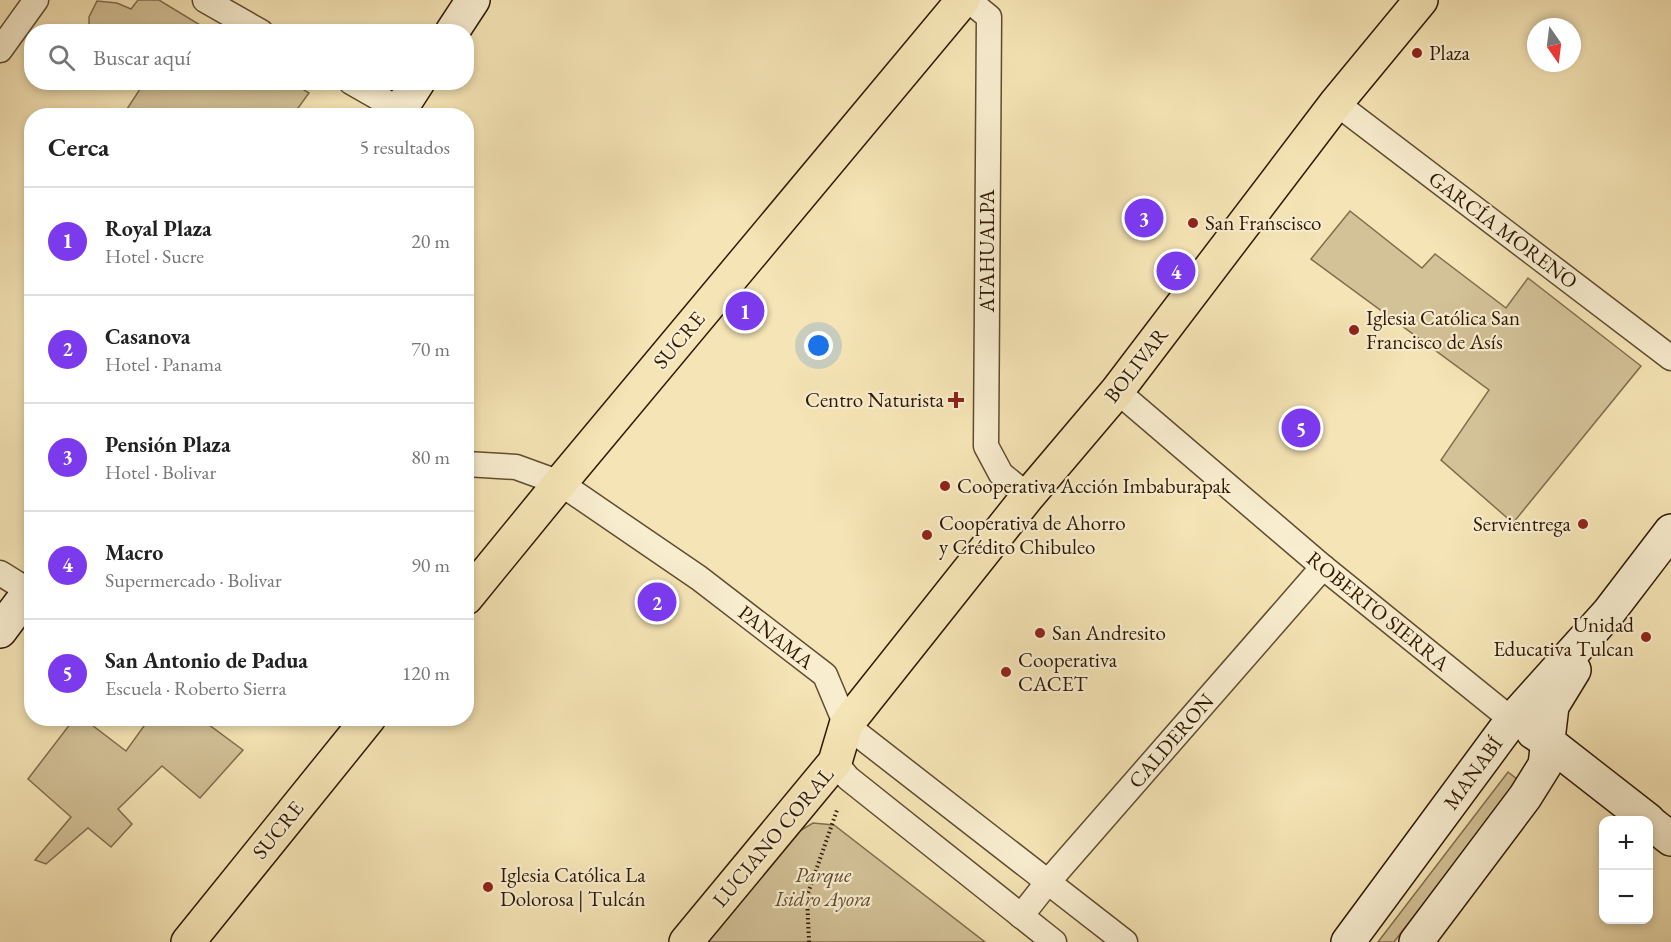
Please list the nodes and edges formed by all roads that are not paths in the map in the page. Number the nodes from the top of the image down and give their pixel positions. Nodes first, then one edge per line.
1 (36, 0) edge
2 (205, 0) edge
3 (473, 0) edge
4 (963, 0) edge
5 (968, 0) edge
6 (1421, 0) edge
7 (247, 24) edge
8 (457, 24) edge
9 (0, 50) edge
10 (363, 90) edge
11 (413, 90) edge
12 (1336, 103) junction
13 (390, 108) edge
14 (401, 108) edge
15 (1671, 358) edge
16 (1117, 391) junction
17 (474, 464) edge
18 (560, 483) junction
19 (1028, 496) junction
20 (1671, 531) edge
21 (1323, 567) junction
22 (0, 573) edge
23 (24, 586) edge
24 (474, 588) edge
25 (24, 597) edge
26 (1609, 612) junction
27 (0, 631) edge
28 (1512, 720) junction
29 (363, 726) edge
30 (846, 726) junction
31 (1548, 742) junction
32 (842, 770) junction
33 (1642, 816) edge
34 (1653, 825) edge
35 (1671, 839) edge
36 (1047, 883) junction
37 (1021, 916) junction
38 (188, 942) edge
39 (686, 942) edge
40 (1054, 942) edge
41 (1125, 942) edge
42 (1348, 942) edge
43 (1416, 942) edge

1 - 9 street
2 - 7 street
3 - 8 main road
4 - 18 main road, SUCRE
5 - 19 street, ATAHUALPA
6 - 12 main road, BOLIVAR
10 - 13 street
11 - 14 main road
12 - 15 street, GARCÍA MORENO
12 - 16 main road, BOLIVAR
16 - 19 main road, BOLIVAR
16 - 21 street, ROBERTO SIERRA
17 - 18 street, PANAMA
18 - 24 main road, SUCRE
18 - 30 street, PANAMA
19 - 30 main road, BOLIVAR
20 - 26 main road, MANABÍ
21 - 28 street, ROBERTO SIERRA
21 - 36 street, CALDERON
22 - 23 street
25 - 27 main road
26 - 28 main road, MANABÍ
26 - 31 main road, MANABÍ
28 - 31 main road, ROBERTO SIERRA
28 - 42 main road, MANABÍ
29 - 38 main road, SUCRE
30 - 32 main road, LUCIANO CORAL
30 - 36 street, PANAMA
31 - 33 main road, ROBERTO SIERRA
31 - 43 main road, MANABÍ
32 - 37 street
32 - 39 main road, LUCIANO CORAL
34 - 35 main road, ROBERTO SIERRA
36 - 37 street, CALDERON
36 - 41 street, PANAMA
37 - 40 street

